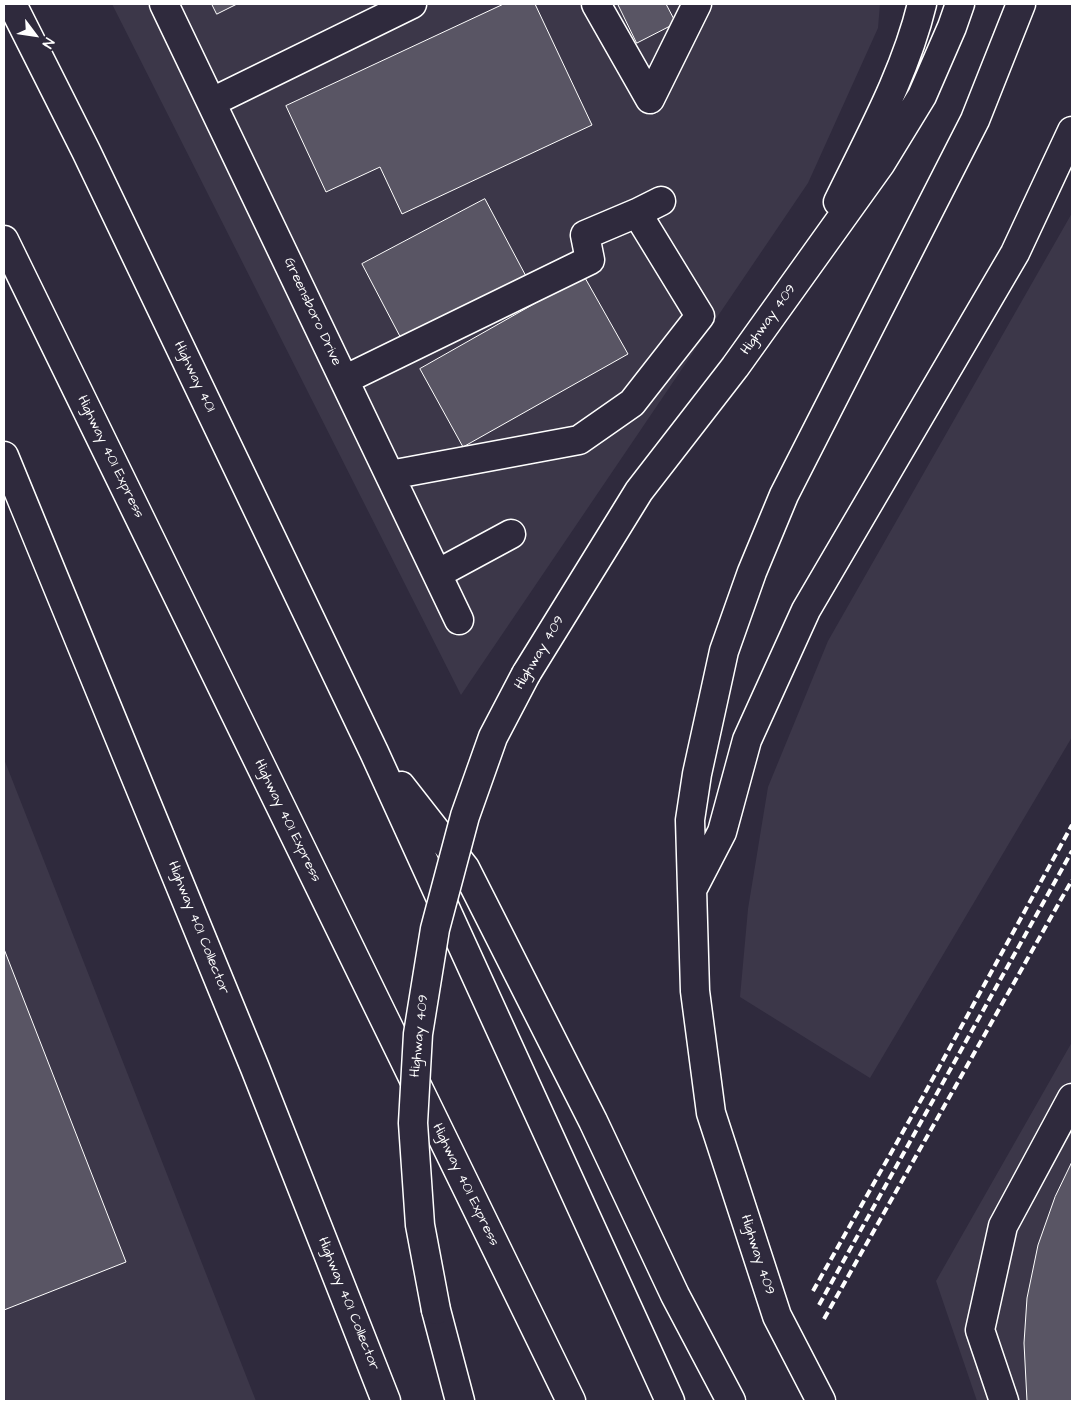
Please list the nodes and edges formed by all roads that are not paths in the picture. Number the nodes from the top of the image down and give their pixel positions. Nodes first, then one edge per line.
1 (12, 4) edge
2 (164, 4) edge
3 (412, 4) edge
4 (596, 4) edge
5 (697, 4) edge
6 (922, 4) edge
7 (960, 4) edge
8 (1021, 4) edge
9 (212, 102) junction
10 (1072, 131) edge
11 (662, 201) dead end
12 (637, 213) junction
13 (4, 240) edge
14 (806, 268) junction
15 (344, 380) junction
16 (4, 456) edge
17 (390, 476) junction
18 (511, 534) dead end
19 (437, 574) junction
20 (459, 620) dead end
21 (374, 752) junction
22 (691, 891) junction
23 (1072, 1098) edge
24 (386, 1401) edge
25 (460, 1401) edge
26 (571, 1401) edge
27 (670, 1401) edge
28 (731, 1401) edge
29 (821, 1401) edge
30 (1004, 1401) edge

1 - 21 main road, Highway 401
2 - 9 main road, Greensboro Drive
3 - 9 main road
4 - 5 main road
6 - 14 main road
7 - 14 main road, Highway 409
8 - 22 main road, Highway 409
9 - 15 main road, Greensboro Drive
10 - 22 main road
11 - 12 main road
12 - 15 main road
12 - 17 main road
13 - 26 main road, Highway 401 Express
14 - 25 main road, Highway 409, bridge
15 - 17 main road, Greensboro Drive
16 - 24 main road, Highway 401 Collector
17 - 19 main road, Greensboro Drive
18 - 19 main road
19 - 20 main road, Greensboro Drive
21 - 27 main road
21 - 28 main road
22 - 29 main road, Highway 409
23 - 30 main road

